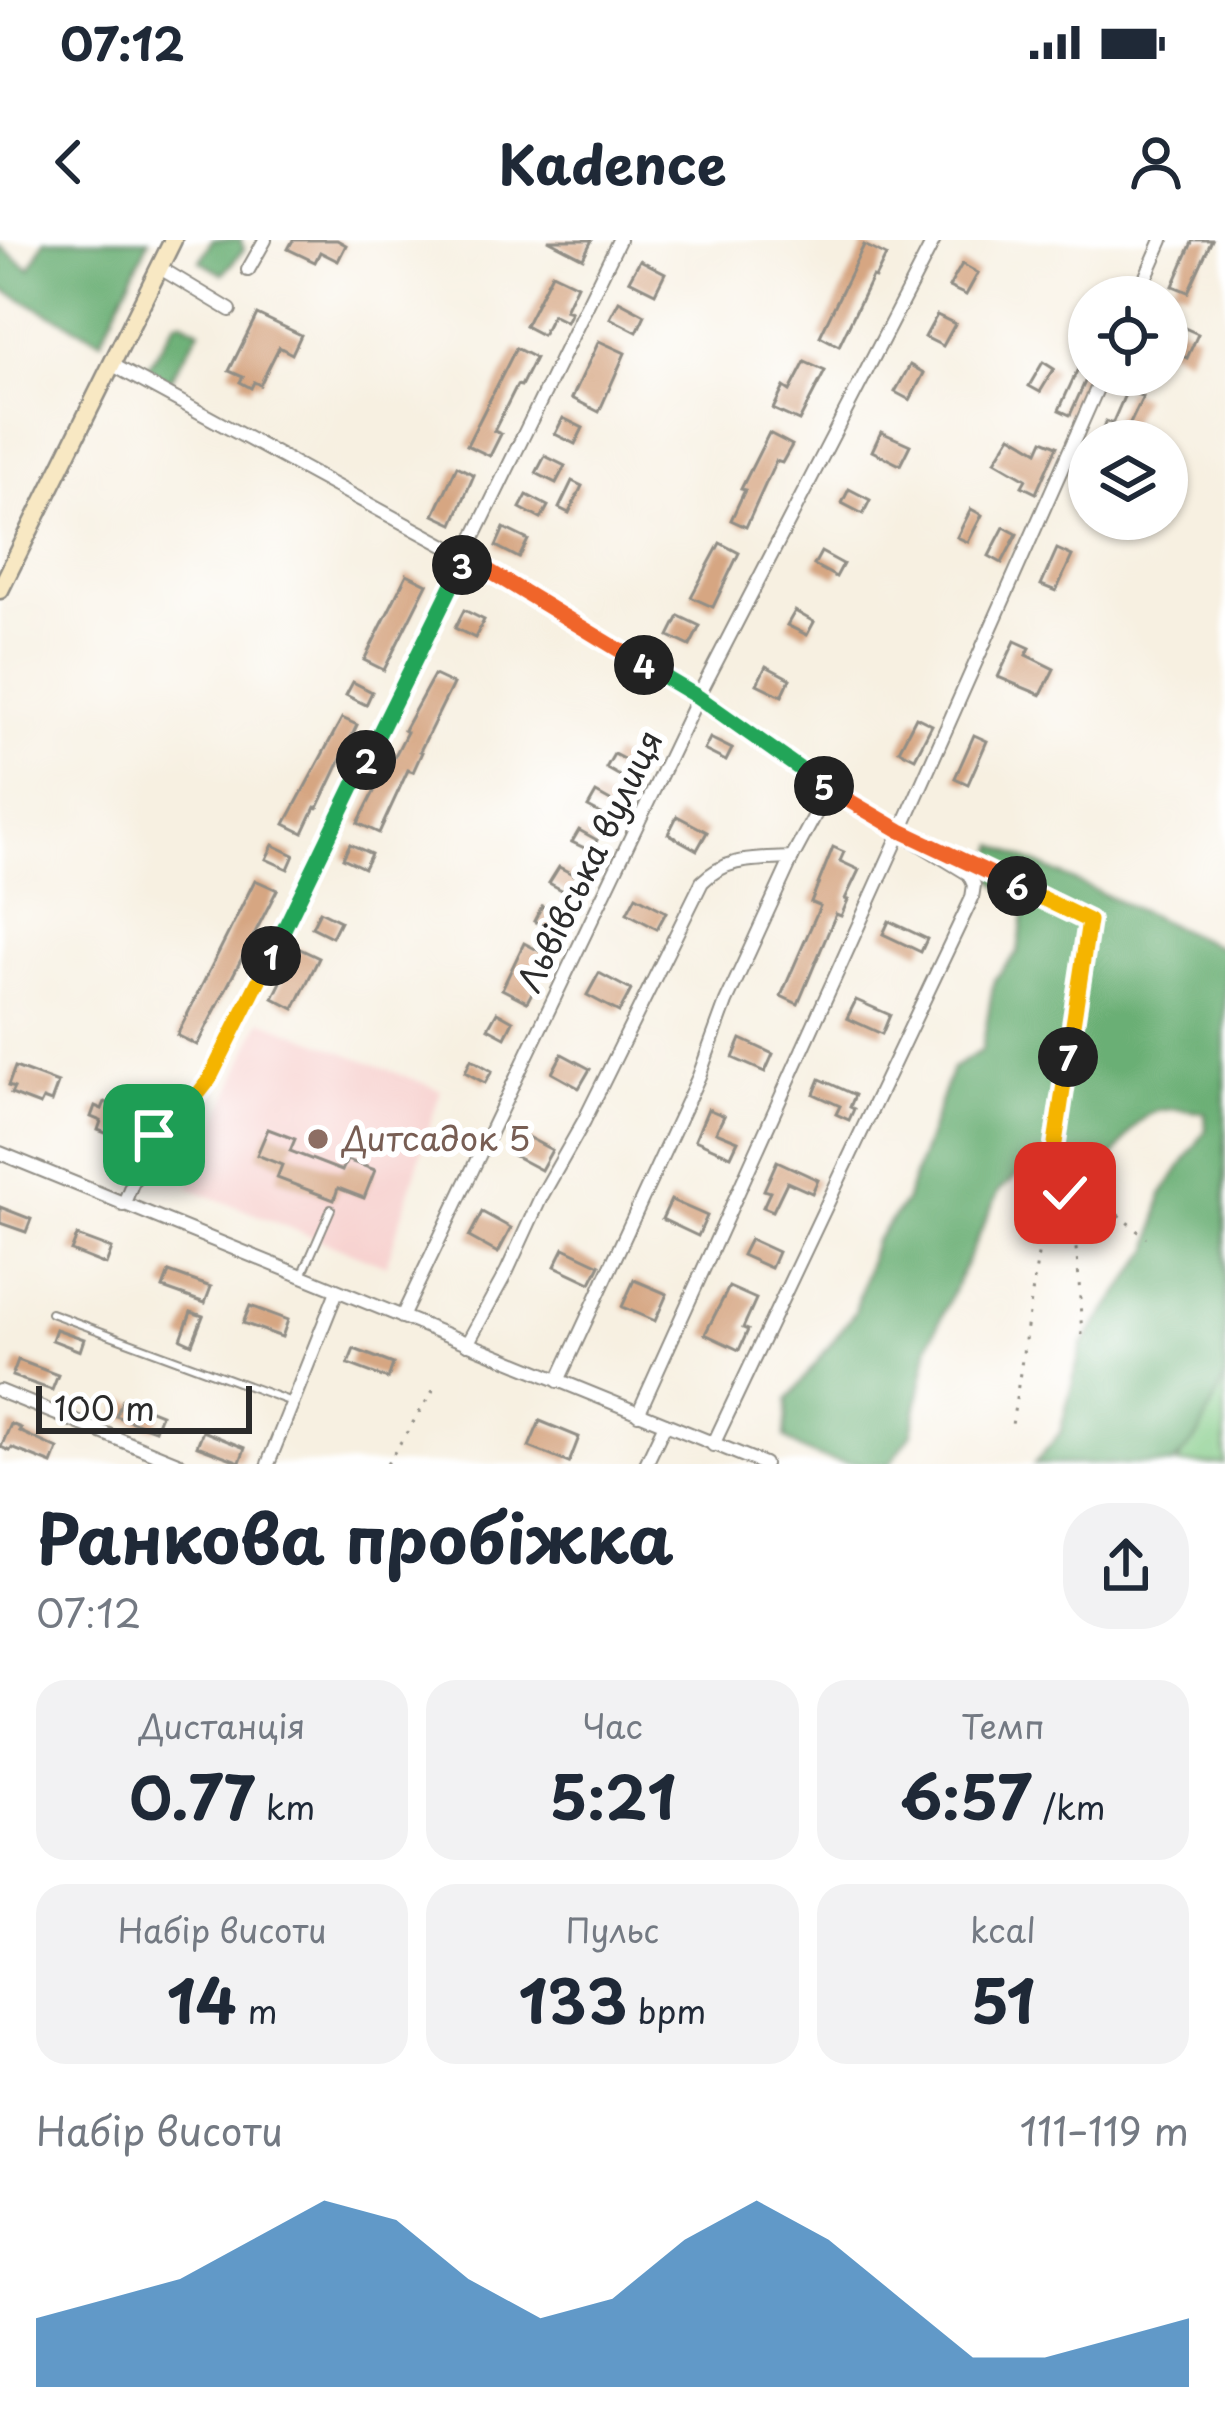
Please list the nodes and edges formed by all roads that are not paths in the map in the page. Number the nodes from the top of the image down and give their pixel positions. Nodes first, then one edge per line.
1 (173, 240) edge
2 (265, 240) edge
3 (619, 240) edge
4 (934, 240) edge
5 (1162, 240) edge
6 (160, 268) junction
7 (248, 269) dead end
8 (1146, 276) edge
9 (230, 310) dead end
10 (111, 364) junction
11 (1094, 396) edge
12 (466, 557) junction
13 (0, 590) edge
14 (698, 697) junction
15 (829, 789) junction
16 (901, 831) junction
17 (791, 858) junction
18 (0, 1154) edge
19 (123, 1204) junction
20 (331, 1209) dead end
21 (302, 1277) junction
22 (337, 1291) junction
23 (51, 1313) dead end
24 (401, 1317) junction
25 (467, 1344) junction
26 (558, 1381) junction
27 (0, 1390) edge
28 (293, 1403) junction
29 (638, 1414) junction
30 (665, 1424) junction
31 (713, 1445) junction
32 (180, 1464) edge
33 (268, 1464) edge
34 (646, 1464) edge
35 (764, 1464) edge

1 - 6 street
2 - 7 street
3 - 12 street
4 - 14 street, Львівська вулиця
5 - 8 street
6 - 9 street
6 - 10 street
10 - 12 street
10 - 13 street
11 - 16 street
12 - 14 street
12 - 19 street
14 - 15 street
14 - 24 street, Львівська вулиця
15 - 16 street
15 - 17 street
16 - 29 street
16 - 31 street
17 - 25 street
17 - 26 street
18 - 19 street
19 - 21 street
20 - 21 lane
21 - 22 street
22 - 24 street
22 - 28 street
23 - 28 lane
24 - 25 street
25 - 26 street
26 - 29 street
27 - 32 street
28 - 33 street
29 - 30 street
30 - 31 street
30 - 34 street
31 - 35 street

